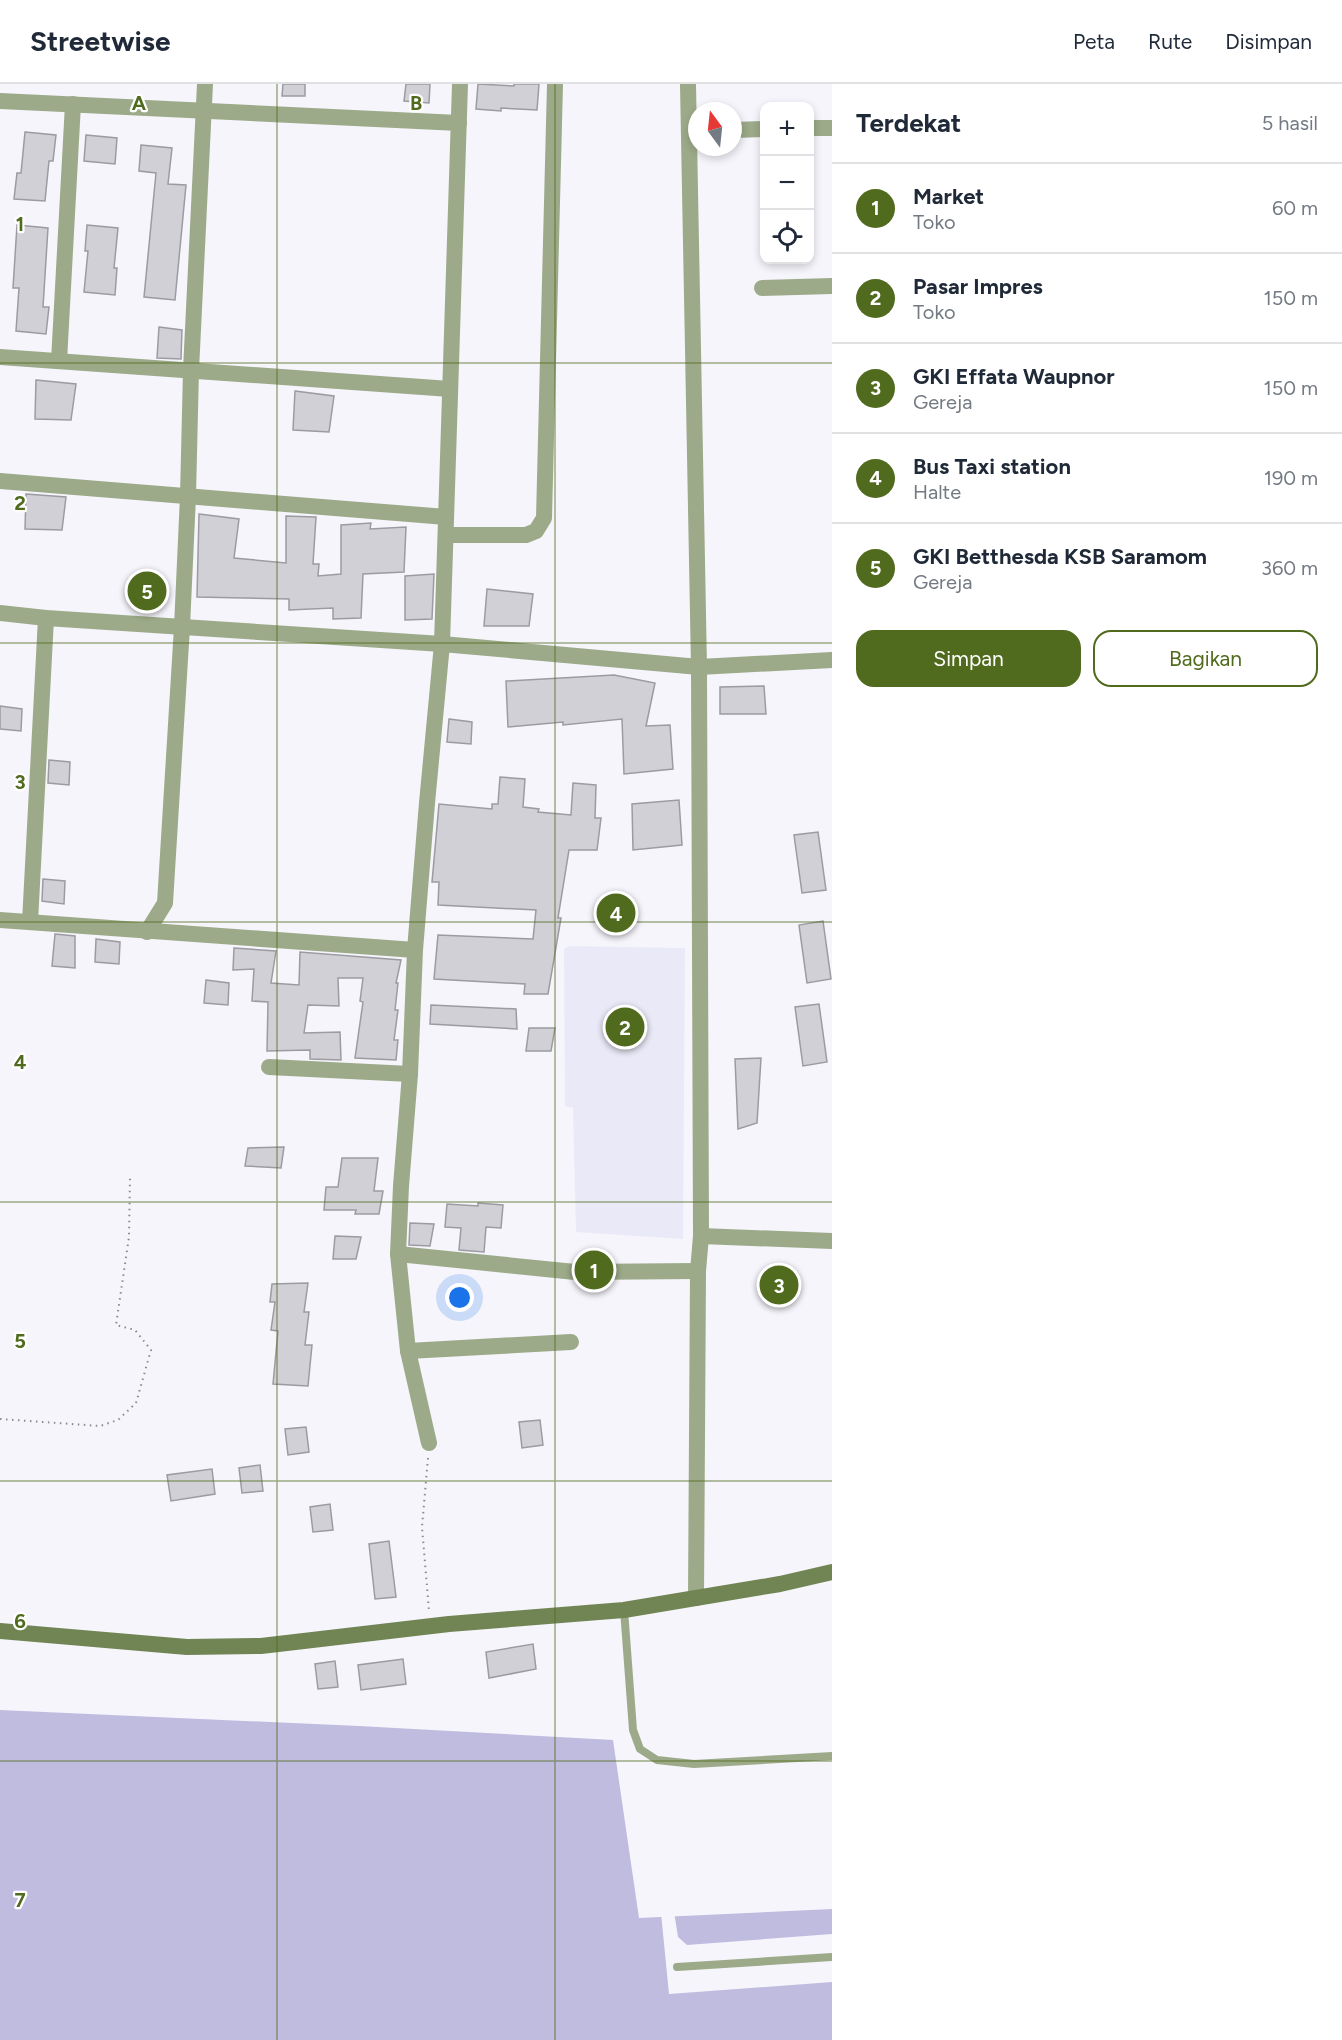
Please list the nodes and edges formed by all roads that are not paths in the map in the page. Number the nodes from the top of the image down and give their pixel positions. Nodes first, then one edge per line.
1 (205, 84) edge
2 (460, 84) edge
3 (555, 84) edge
4 (688, 84) edge
5 (0, 100) edge
6 (690, 102) edge
7 (73, 104) junction
8 (204, 111) junction
9 (459, 123) junction
10 (814, 128) edge
11 (832, 128) edge
12 (742, 129) edge
13 (760, 129) edge
14 (692, 156) edge
15 (832, 286) edge
16 (762, 288) dead end
17 (0, 357) edge
18 (59, 361) junction
19 (191, 370) junction
20 (450, 389) junction
21 (0, 481) edge
22 (188, 495) junction
23 (446, 517) junction
24 (446, 535) junction
25 (0, 613) edge
26 (46, 618) junction
27 (182, 627) junction
28 (442, 644) junction
29 (832, 660) edge
30 (699, 667) junction
31 (165, 903) junction
32 (0, 920) edge
33 (30, 922) junction
34 (147, 932) junction
35 (182, 933) junction
36 (415, 950) junction
37 (269, 1067) dead end
38 (410, 1074) junction
39 (701, 1236) junction
40 (832, 1241) edge
41 (398, 1254) junction
42 (698, 1270) junction
43 (571, 1342) dead end
44 (408, 1350) junction
45 (429, 1443) road end
46 (832, 1572) edge
47 (696, 1598) junction
48 (624, 1610) junction
49 (0, 1631) edge
50 (832, 1756) edge
51 (832, 1957) edge
52 (677, 1967) dead end

1 - 8 street
2 - 9 street
3 - 24 street
4 - 6 street
5 - 7 street
7 - 8 street
7 - 18 street
8 - 9 street
8 - 19 street
9 - 20 street
10 - 11 street
12 - 13 street
14 - 30 street
15 - 16 street
17 - 18 street
18 - 19 street
19 - 20 street
19 - 22 street
20 - 23 street
21 - 22 street
22 - 23 street
22 - 27 street
23 - 24 street
24 - 28 street
25 - 26 street
26 - 27 street
26 - 33 street
27 - 28 street
27 - 31 street
28 - 30 street
28 - 36 street
29 - 30 street
30 - 39 street
31 - 34 street
31 - 35 street
32 - 33 street
33 - 34 street
34 - 35 street
35 - 36 street
36 - 38 street
37 - 38 street
38 - 41 street
39 - 40 street
39 - 42 street
41 - 42 street
41 - 44 street
42 - 47 street
43 - 44 street
44 - 45 street
46 - 47 main road
47 - 48 main road
48 - 49 main road
48 - 50 lane
51 - 52 lane

